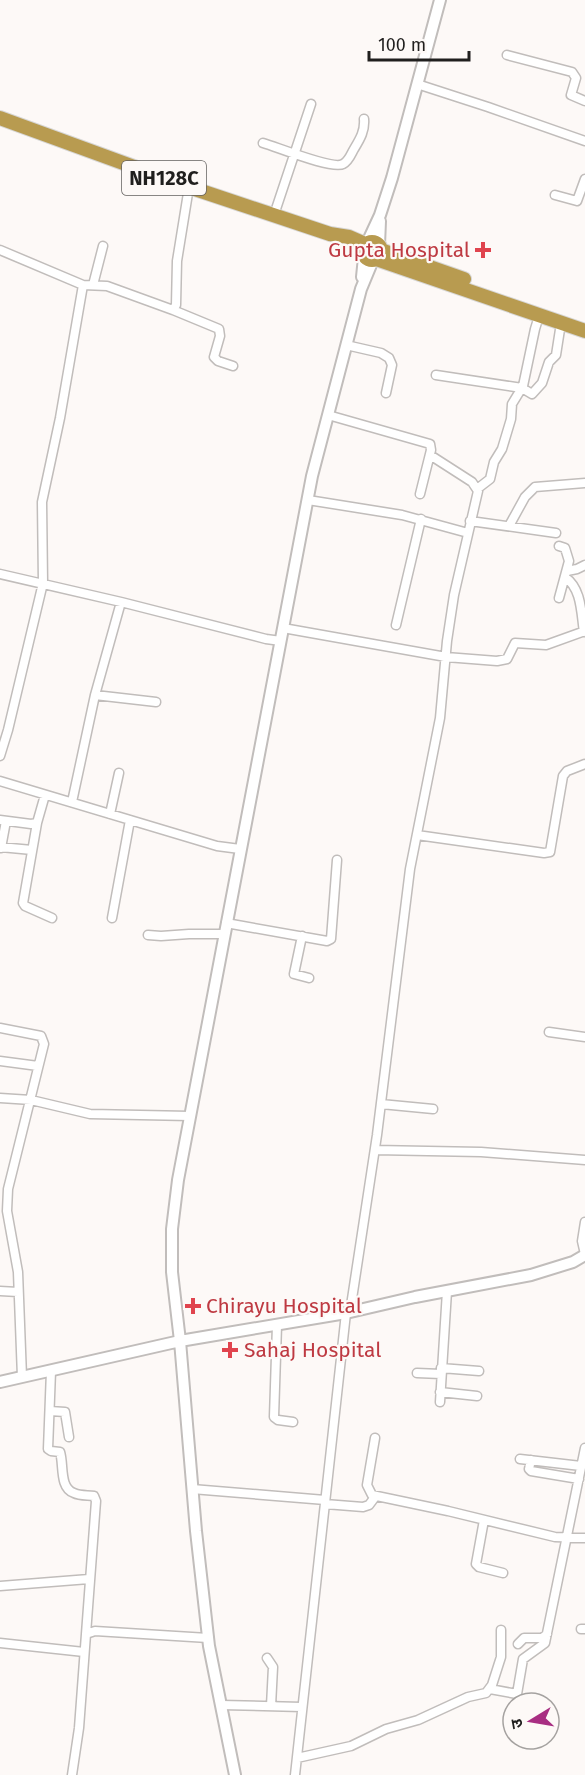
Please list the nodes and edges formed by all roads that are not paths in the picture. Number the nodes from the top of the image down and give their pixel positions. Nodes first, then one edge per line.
1 (440, 0) edge
2 (507, 55) dead end
3 (417, 84) junction
4 (585, 101) edge
5 (311, 104) dead end
6 (0, 118) edge
7 (364, 119) dead end
8 (585, 141) edge
9 (263, 142) dead end
10 (294, 153) junction
11 (585, 179) edge
12 (189, 187) junction
13 (555, 195) dead end
14 (274, 215) junction
15 (103, 246) dead end
16 (0, 250) edge
17 (371, 251) junction
18 (88, 285) junction
19 (173, 310) junction
20 (539, 316) junction
21 (561, 323) junction
22 (585, 323) edge
23 (585, 331) edge
24 (346, 345) junction
25 (233, 366) dead end
26 (436, 375) dead end
27 (522, 388) junction
28 (386, 393) dead end
29 (328, 415) junction
30 (430, 455) junction
31 (585, 483) edge
32 (477, 489) junction
33 (420, 494) dead end
34 (308, 500) junction
35 (422, 519) junction
36 (470, 522) junction
37 (510, 526) junction
38 (468, 533) junction
39 (556, 533) dead end
40 (559, 546) dead end
41 (585, 565) edge
42 (0, 574) edge
43 (566, 574) junction
44 (43, 583) junction
45 (559, 598) dead end
46 (121, 602) junction
47 (396, 625) dead end
48 (283, 628) junction
49 (584, 632) edge
50 (281, 641) junction
51 (446, 657) junction
52 (95, 695) junction
53 (156, 702) dead end
54 (0, 756) edge
55 (585, 764) edge
56 (119, 773) dead end
57 (0, 781) edge
58 (45, 795) junction
59 (72, 802) junction
60 (110, 814) junction
61 (3, 820) edge
62 (130, 820) junction
63 (37, 823) junction
64 (417, 835) junction
65 (0, 848) edge
66 (240, 849) junction
67 (32, 850) junction
68 (337, 860) dead end
69 (52, 918) dead end
70 (112, 918) dead end
71 (225, 928) junction
72 (148, 935) dead end
73 (302, 936) junction
74 (309, 978) dead end
75 (0, 1029) edge
76 (549, 1032) dead end
77 (585, 1037) edge
78 (0, 1061) edge
79 (38, 1066) junction
80 (0, 1100) edge
81 (31, 1100) junction
82 (381, 1104) junction
83 (433, 1109) dead end
84 (190, 1116) junction
85 (375, 1150) junction
86 (585, 1160) edge
87 (585, 1222) edge
88 (585, 1254) edge
89 (0, 1291) edge
90 (447, 1291) junction
91 (18, 1292) junction
92 (348, 1313) junction
93 (276, 1325) junction
94 (180, 1341) junction
95 (51, 1371) junction
96 (441, 1371) junction
97 (479, 1371) dead end
98 (417, 1373) dead end
99 (22, 1377) junction
100 (0, 1382) edge
101 (440, 1392) junction
102 (477, 1396) dead end
103 (440, 1402) dead end
104 (50, 1411) junction
105 (293, 1422) dead end
106 (69, 1437) dead end
107 (375, 1438) dead end
108 (585, 1448) edge
109 (520, 1459) dead end
110 (531, 1460) junction
111 (581, 1466) junction
112 (579, 1479) junction
113 (192, 1489) junction
114 (375, 1497) junction
115 (325, 1502) junction
116 (484, 1520) junction
117 (567, 1538) junction
118 (585, 1538) edge
119 (503, 1573) dead end
120 (89, 1578) junction
121 (0, 1586) edge
122 (501, 1630) dead end
123 (86, 1634) junction
124 (547, 1634) junction
125 (208, 1638) junction
126 (0, 1643) edge
127 (518, 1644) dead end
128 (84, 1652) junction
129 (267, 1658) dead end
130 (490, 1689) junction
131 (221, 1705) junction
132 (271, 1706) junction
133 (302, 1707) junction
134 (297, 1758) junction
135 (72, 1775) edge
136 (235, 1775) edge
137 (295, 1775) edge

1 - 3 street
2 - 4 street
3 - 8 street
3 - 17 street
5 - 10 street
6 - 12 highway, NH128C
7 - 10 street
9 - 10 street
10 - 14 street
11 - 13 street
12 - 14 highway, NH128C
12 - 19 street
14 - 17 highway, NH128C
15 - 18 street
16 - 18 street
17 - 20 highway, NH128C
17 - 22 highway, NH128C
17 - 24 street
18 - 19 street
18 - 44 street
19 - 25 street
20 - 21 highway, NH128C
20 - 27 street
21 - 23 highway, NH128C
21 - 27 street
24 - 28 street
24 - 29 street
26 - 27 street
27 - 32 street
29 - 30 street
29 - 34 street
30 - 32 street
30 - 33 street
31 - 37 street
32 - 36 street
34 - 35 street
34 - 48 street
35 - 38 street
35 - 47 street
36 - 37 street
36 - 38 street
37 - 39 street
38 - 51 street
40 - 43 street
41 - 43 street
42 - 44 street
43 - 45 street
43 - 49 street
44 - 46 street
44 - 54 street
46 - 50 street
46 - 52 street
48 - 50 street
48 - 51 street
49 - 51 street
50 - 66 street
51 - 64 street
52 - 53 street
52 - 59 street
55 - 64 street
56 - 60 street
57 - 58 street
58 - 59 street
58 - 63 street
59 - 60 street
60 - 62 street
61 - 63 street
61 - 65 street
62 - 66 street
62 - 70 street
63 - 67 street
64 - 82 street
65 - 67 street
66 - 71 street
67 - 69 street
68 - 73 street
71 - 72 street
71 - 73 street
71 - 84 street
73 - 74 street
75 - 79 street
76 - 77 street
78 - 79 street
79 - 81 street
80 - 81 street
81 - 84 street
81 - 91 street
82 - 83 street
82 - 85 street
84 - 94 street
85 - 86 street
85 - 92 street
87 - 88 street
88 - 90 street
89 - 91 street
90 - 92 street
90 - 96 street
91 - 99 street
92 - 93 street
92 - 115 street
93 - 94 street
93 - 105 street
94 - 95 street
94 - 113 street
95 - 99 street
95 - 104 street
96 - 97 street
96 - 98 street
96 - 101 street
99 - 100 street
101 - 102 street
101 - 103 street
104 - 106 street
104 - 120 street
107 - 114 street
108 - 111 street
109 - 110 street
110 - 111 street
110 - 112 street
111 - 112 street
112 - 117 street
113 - 115 street
113 - 125 street
114 - 115 street
114 - 116 street
115 - 133 street
116 - 117 street
116 - 119 street
117 - 118 street
117 - 124 street
120 - 121 street
120 - 123 street
122 - 130 street
123 - 125 street
123 - 128 street
124 - 127 street
124 - 130 street
125 - 131 street
126 - 128 street
128 - 135 street
129 - 132 street
130 - 134 street
131 - 132 street
131 - 136 street
132 - 133 street
133 - 134 street
134 - 137 street

